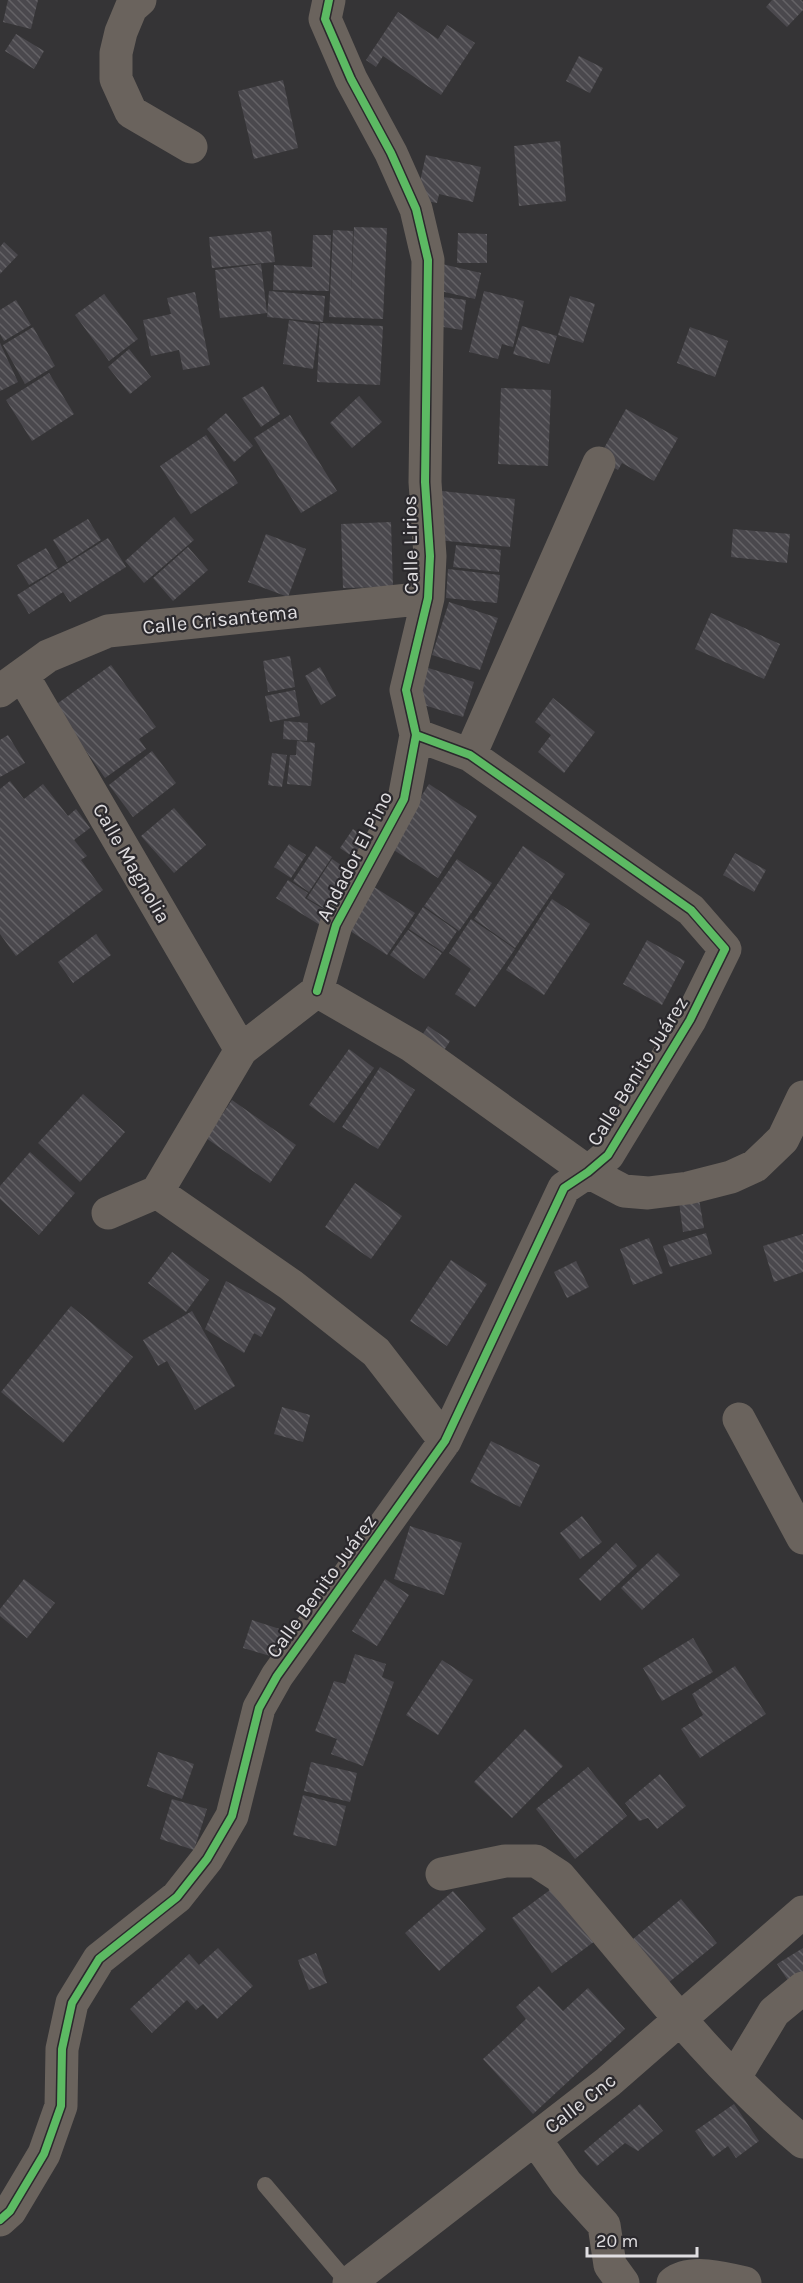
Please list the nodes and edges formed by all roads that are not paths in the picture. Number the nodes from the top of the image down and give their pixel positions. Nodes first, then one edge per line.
1 (140, 0) edge
2 (329, 0) edge
3 (191, 147) dead end
4 (599, 463) dead end
5 (428, 598) junction
6 (12, 683) edge
7 (416, 735) junction
8 (470, 755) junction
9 (317, 991) junction
10 (241, 1050) junction
11 (803, 1097) edge
12 (588, 1172) junction
13 (157, 1192) junction
14 (108, 1213) dead end
15 (740, 1419) dead end
16 (445, 1441) junction
17 (803, 1538) edge
18 (442, 1874) dead end
19 (803, 1912) edge
20 (803, 1988) edge
21 (681, 2019) junction
22 (735, 2078) junction
23 (535, 2139) junction
24 (803, 2142) edge
25 (265, 2185) dead end
26 (0, 2220) edge
27 (348, 2283) edge
28 (623, 2283) edge
29 (673, 2283) edge
30 (745, 2283) edge

1 - 3 street
2 - 5 street, Calle Lirios
4 - 8 street
5 - 6 street, Calle Crisantema
5 - 7 street, Calle Lirios
6 - 10 street, Calle Magnolia
7 - 8 street
7 - 9 street, Andador El Pino
8 - 12 street, Calle Benito Juárez
9 - 10 street
9 - 12 street
10 - 13 street
11 - 12 street
12 - 16 street, Calle Benito Juárez
13 - 14 street
13 - 16 street
15 - 17 street
16 - 26 street, Calle Benito Juárez
18 - 21 street
19 - 21 street, Calle Cnc
20 - 22 street
21 - 22 street
21 - 23 street, Calle Cnc
22 - 24 street
23 - 27 street, Calle Cnc
23 - 28 street
25 - 27 lane
29 - 30 street

